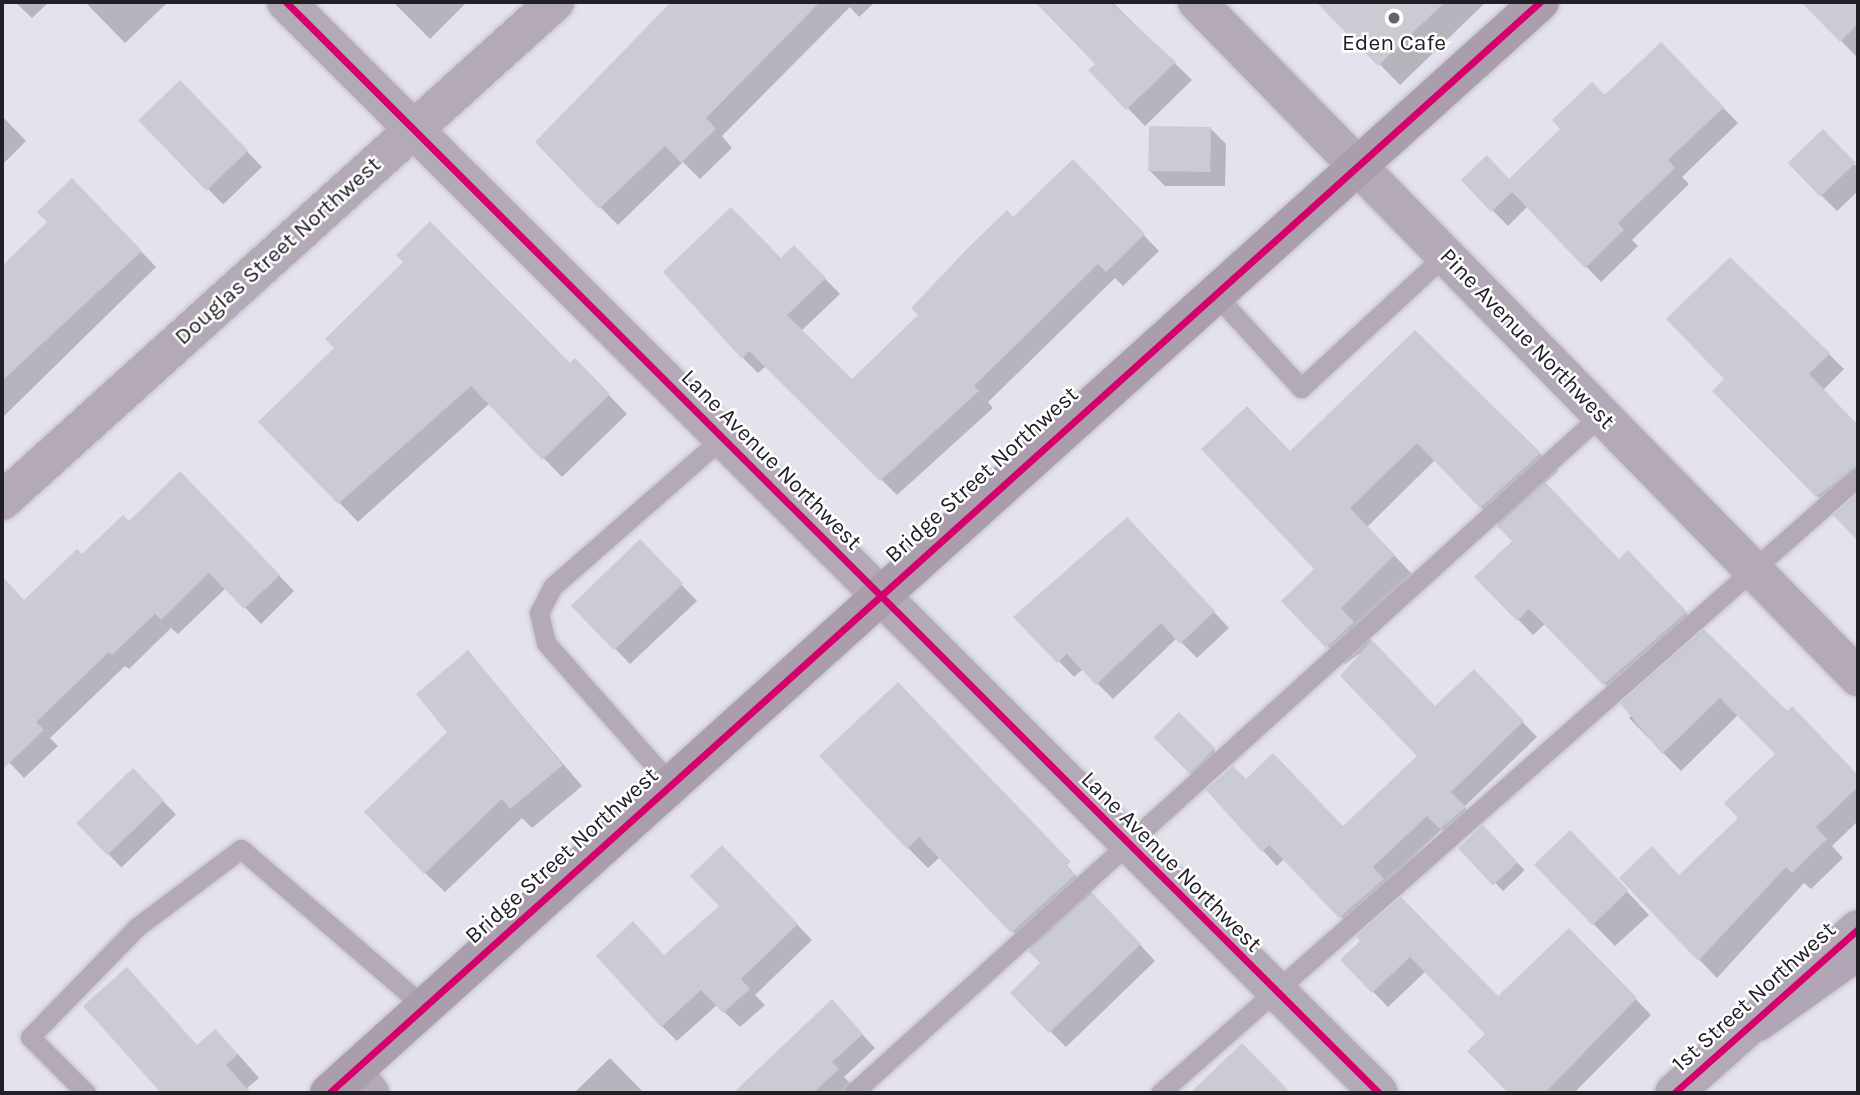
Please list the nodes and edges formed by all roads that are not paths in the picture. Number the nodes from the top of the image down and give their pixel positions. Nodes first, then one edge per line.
1 (286, 2) edge
2 (555, 2) edge
3 (1197, 2) edge
4 (1540, 2) edge
5 (412, 130) junction
6 (1357, 164) junction
7 (1445, 255) junction
8 (1213, 293) junction
9 (1601, 415) junction
10 (722, 438) junction
11 (1858, 477) edge
12 (2, 500) edge
13 (1753, 570) junction
14 (879, 594) junction
15 (1858, 677) edge
16 (671, 783) junction
17 (1128, 845) junction
18 (1858, 929) edge
19 (1858, 951) edge
20 (1275, 993) junction
21 (425, 1007) junction
22 (1758, 1022) junction
23 (351, 1086) edge
24 (86, 1093) edge
25 (853, 1093) edge
26 (1160, 1093) edge
27 (1379, 1093) edge
28 (1674, 1093) edge

1 - 5 street, Lane Avenue Northwest
2 - 5 street, Douglas Street Northwest
3 - 6 street, Pine Avenue Northwest
4 - 6 main road, Bridge Street Northwest
5 - 10 street, Lane Avenue Northwest
5 - 12 street, Douglas Street Northwest
6 - 7 street, Pine Avenue Northwest
6 - 8 main road, Bridge Street Northwest
7 - 8 lane
7 - 9 street, Pine Avenue Northwest
8 - 14 main road, Bridge Street Northwest
9 - 13 street, Pine Avenue Northwest
9 - 17 lane
10 - 14 street, Lane Avenue Northwest
10 - 16 lane
11 - 13 lane
13 - 15 street, Pine Avenue Northwest
13 - 20 lane
14 - 16 main road, Bridge Street Northwest
14 - 17 street, Lane Avenue Northwest
16 - 21 main road, Bridge Street Northwest
17 - 20 street, Lane Avenue Northwest
17 - 25 lane
18 - 22 street, 1st Street Northwest
19 - 22 highway
20 - 26 lane
20 - 27 street, Lane Avenue Northwest
21 - 23 main road, Bridge Street Northwest
21 - 24 lane
22 - 28 street, 1st Street Northwest

